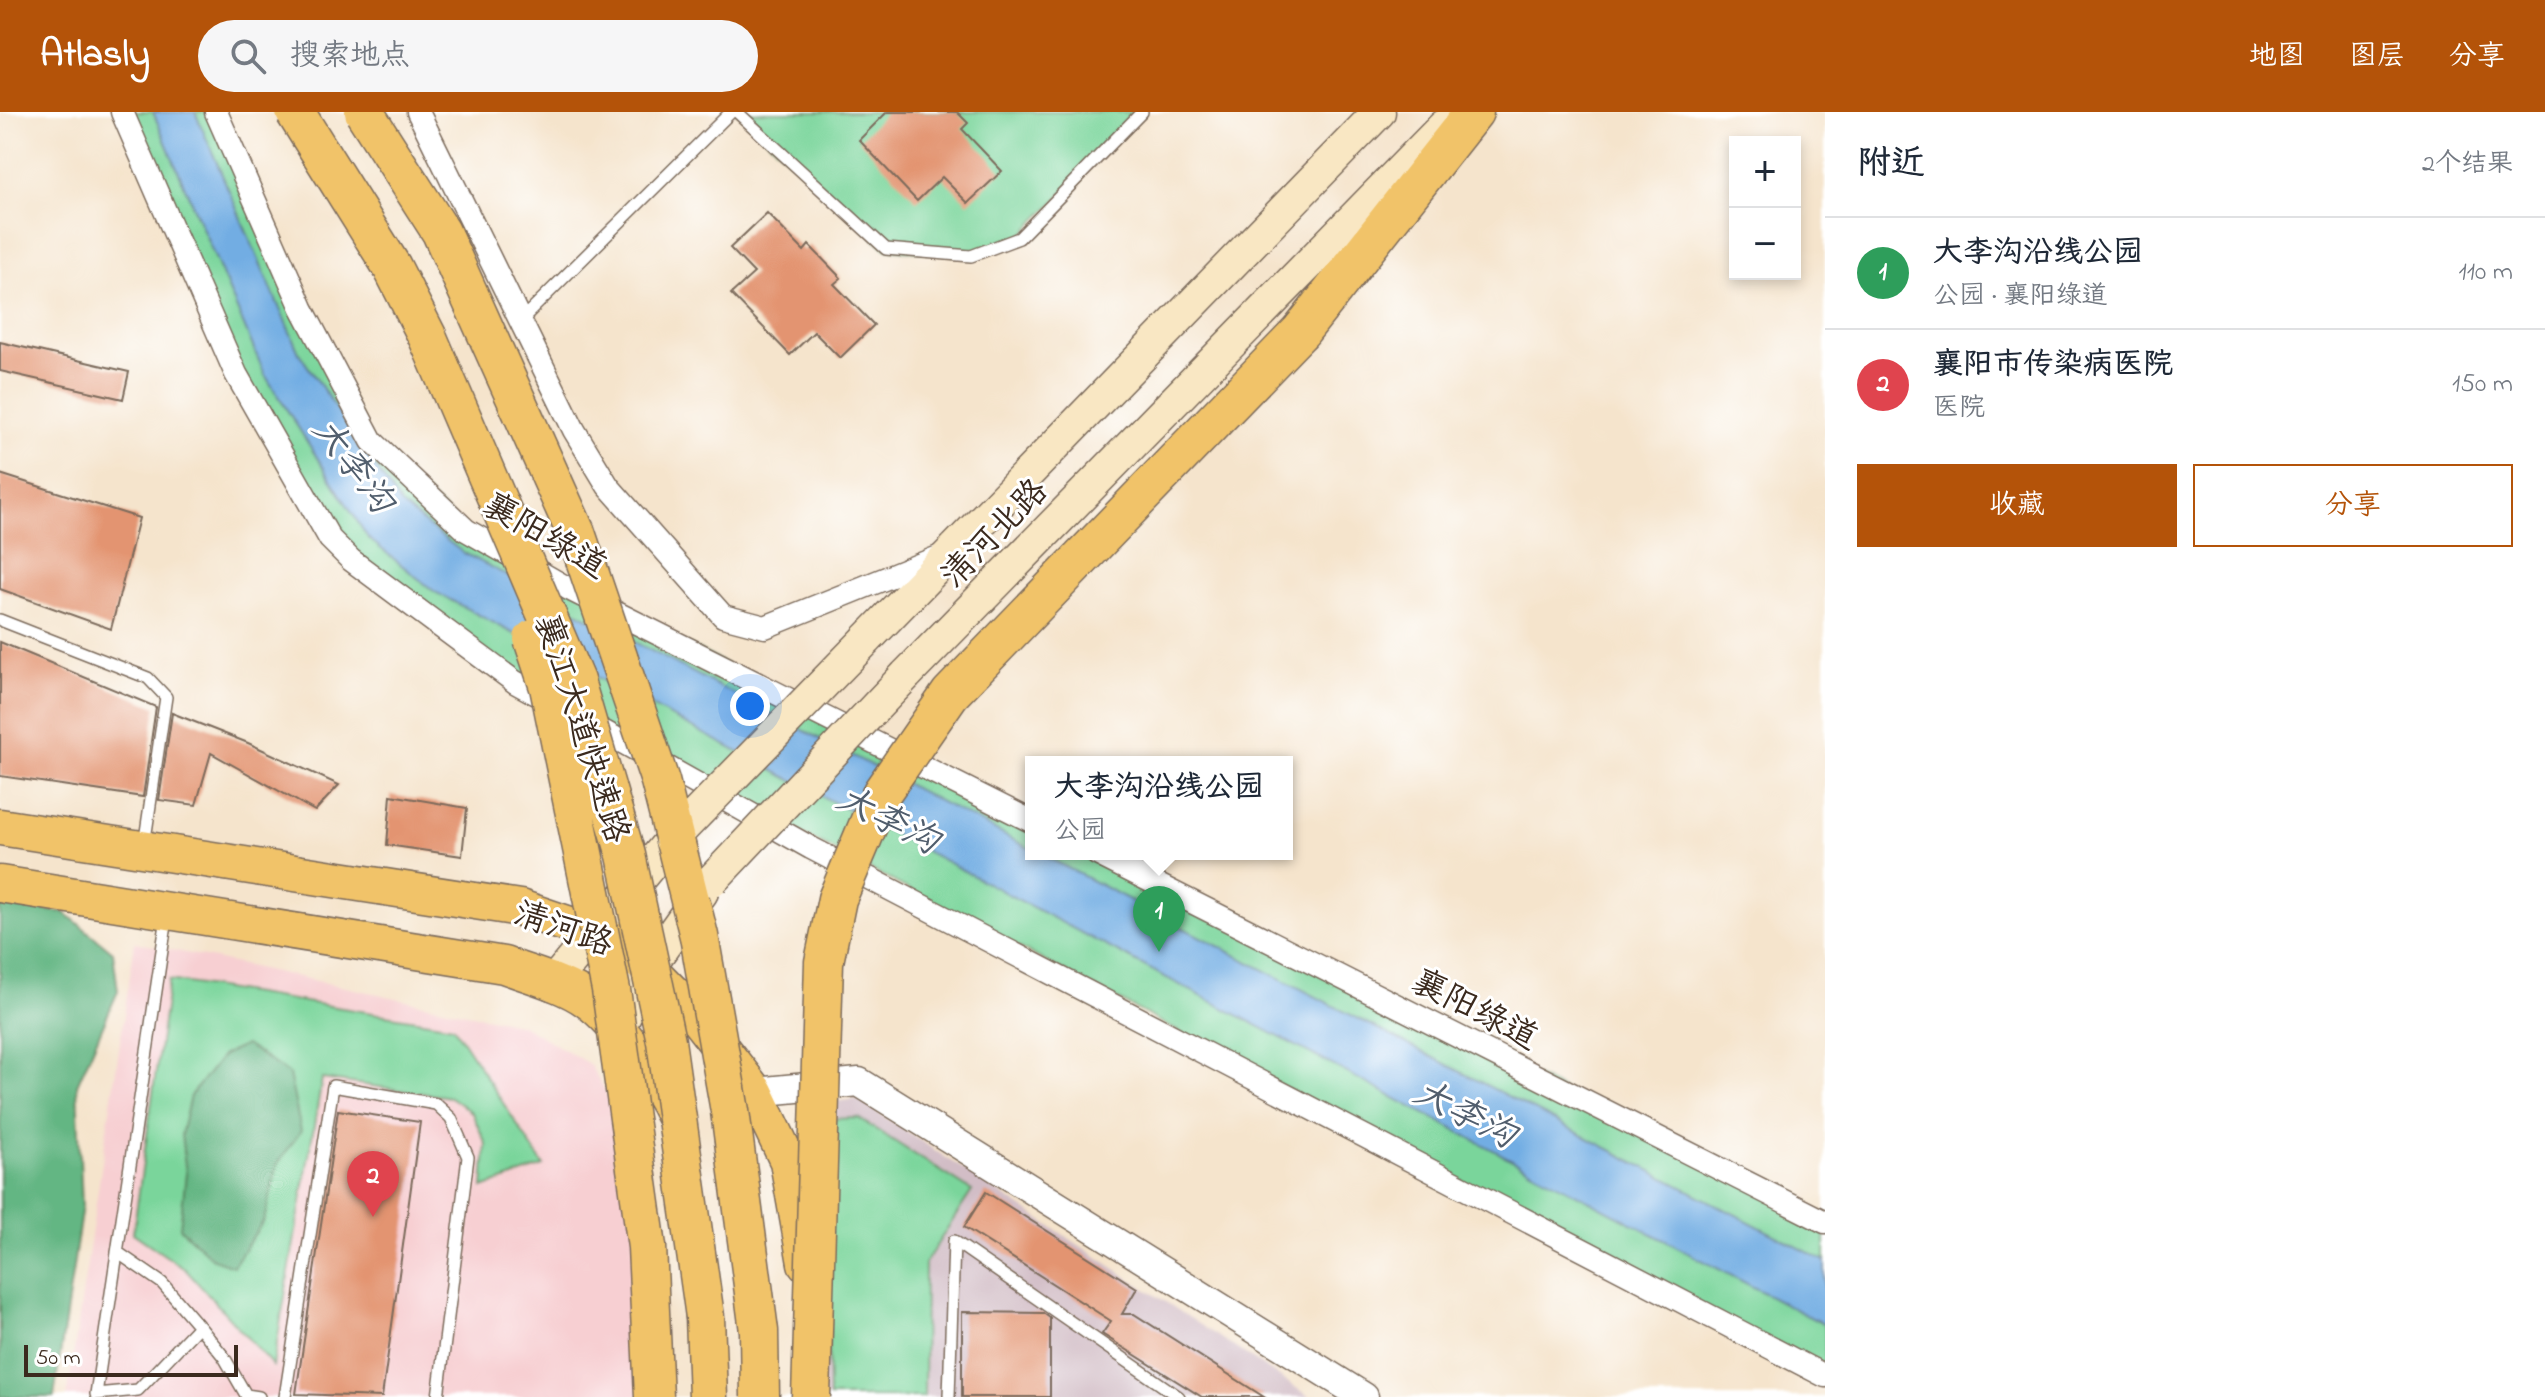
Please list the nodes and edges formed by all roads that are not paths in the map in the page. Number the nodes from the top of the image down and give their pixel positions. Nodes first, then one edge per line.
1 (122, 112) edge
2 (216, 112) edge
3 (295, 112) edge
4 (364, 112) edge
5 (418, 112) edge
6 (734, 112) edge
7 (1379, 112) edge
8 (1458, 112) edge
9 (1474, 112) edge
10 (1138, 113) edge
11 (520, 321) junction
12 (428, 338) junction
13 (952, 551) junction
14 (0, 620) edge
15 (1025, 818) edge
16 (0, 827) edge
17 (143, 849) junction
18 (1109, 860) edge
19 (0, 884) edge
20 (168, 909) junction
21 (596, 933) junction
22 (648, 968) junction
23 (552, 984) junction
24 (617, 1032) junction
25 (755, 1092) junction
26 (1825, 1222) edge
27 (117, 1252) junction
28 (199, 1326) junction
29 (1825, 1376) edge
30 (259, 1397) edge
31 (285, 1397) edge
32 (438, 1397) edge
33 (654, 1397) edge
34 (699, 1397) edge
35 (708, 1397) edge
36 (760, 1397) edge
37 (809, 1397) edge
38 (949, 1397) edge
39 (1179, 1397) edge
40 (1364, 1397) edge

1 - 29 street
2 - 15 street, 襄阳绿道
3 - 12 highway, 襄江大道快速路, bridge
4 - 36 highway, 襄江大道快速路, bridge
5 - 11 street
6 - 10 lane
6 - 11 lane
7 - 13 main road, 清河北路
8 - 22 main road, 清河北路, bridge
9 - 37 highway, bridge
11 - 13 street
12 - 33 highway, bridge
12 - 35 highway, 襄江大道快速路, bridge
13 - 21 main road, 清河北路, bridge
14 - 17 lane
16 - 17 main road, 清河路
17 - 21 main road, 清河路
18 - 26 street, 襄阳绿道
19 - 20 main road, 清河路
20 - 23 main road, 清河路
20 - 27 lane
21 - 22 main road, 清河路
21 - 23 main road, 清河北路
22 - 24 main road, 清河北路
22 - 25 main road, 清河路
23 - 24 main road, 清河路
24 - 34 main road, 清河路
25 - 37 main road, 清河路
25 - 40 street
27 - 28 lane
27 - 28 lane
28 - 30 lane
31 - 32 lane
38 - 39 lane

